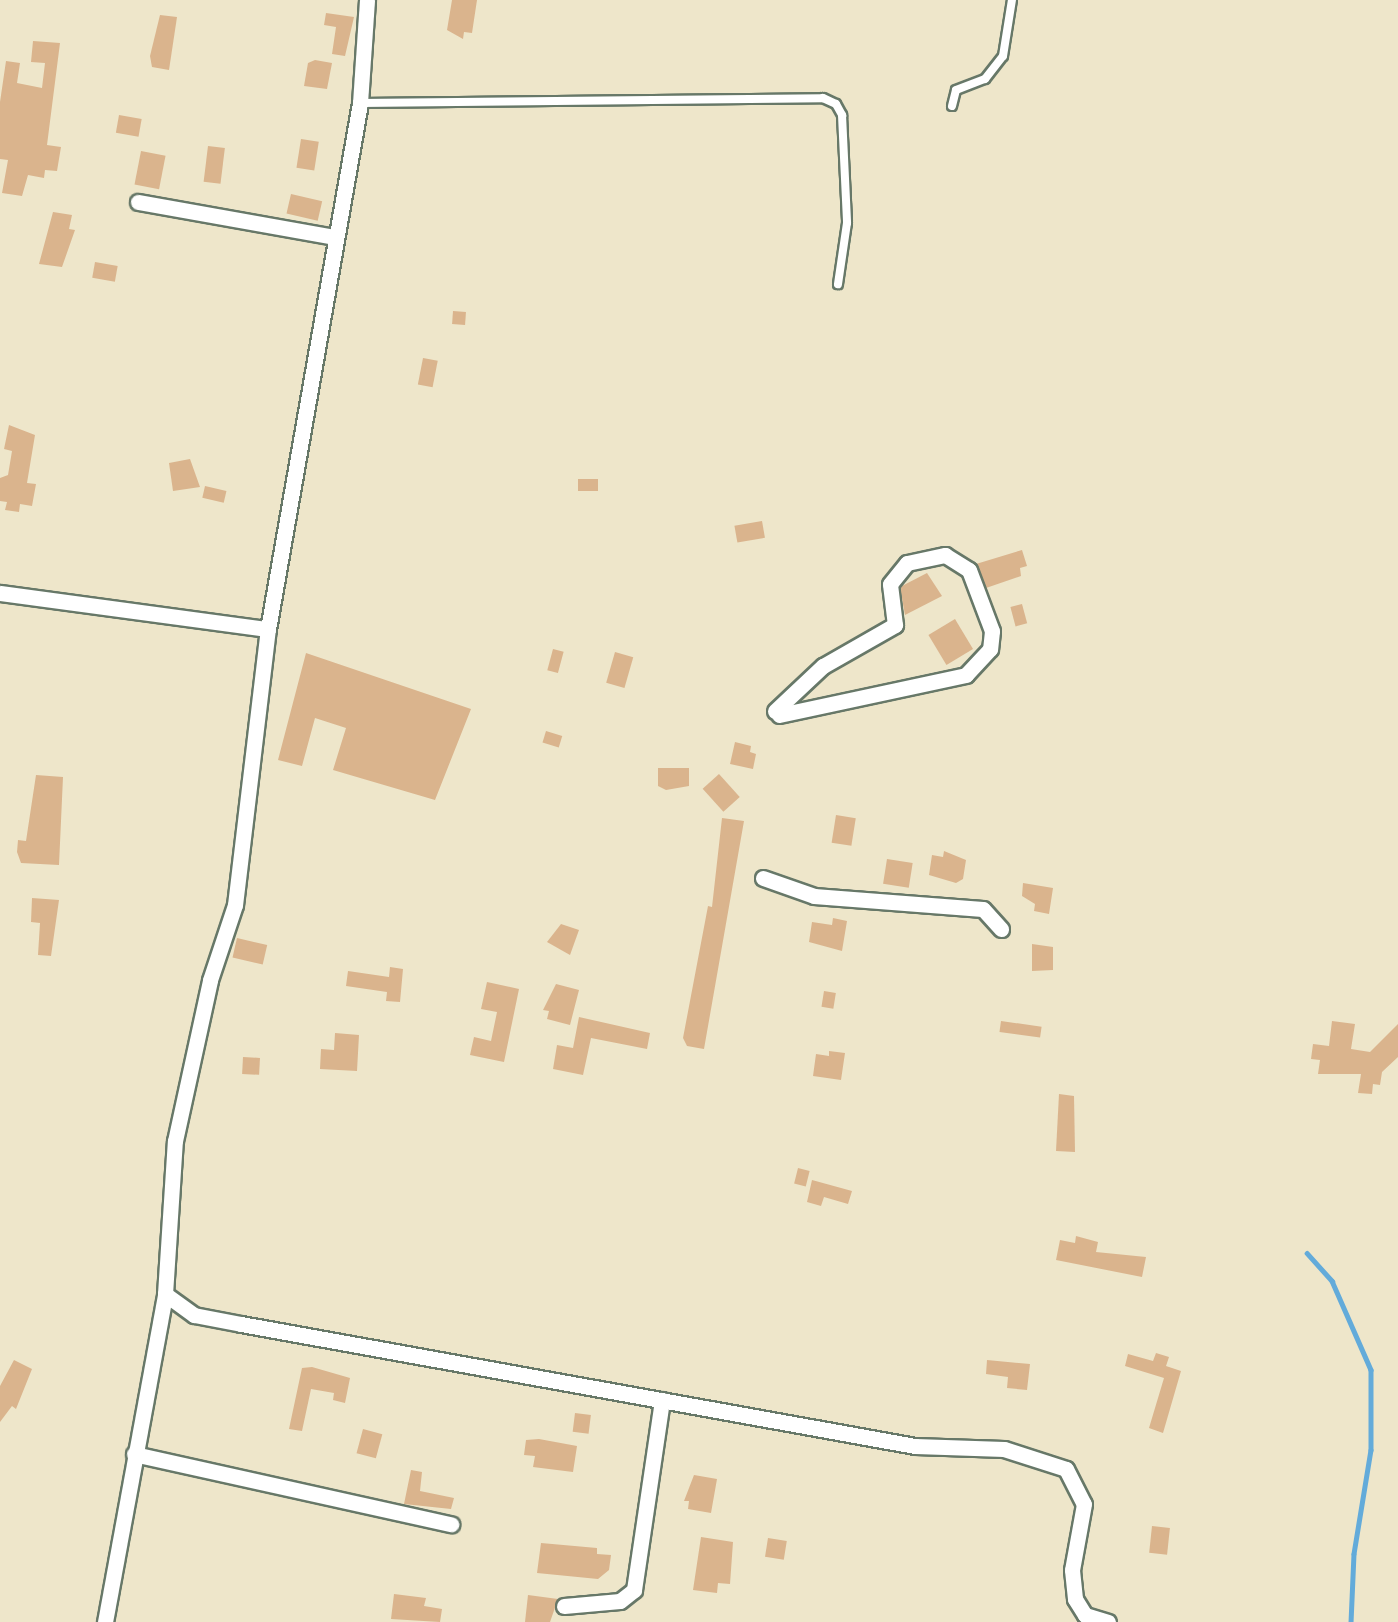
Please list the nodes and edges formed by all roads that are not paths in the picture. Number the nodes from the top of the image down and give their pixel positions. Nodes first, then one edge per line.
1 (367, 0) edge
2 (1012, 0) edge
3 (360, 103) junction
4 (952, 106) dead end
5 (138, 201) dead end
6 (335, 237) junction
7 (838, 284) dead end
8 (0, 592) edge
9 (268, 629) junction
10 (777, 713) joint
11 (763, 878) dead end
12 (1001, 929) dead end
13 (165, 1293) junction
14 (662, 1400) junction
15 (134, 1454) junction
16 (451, 1524) dead end
17 (564, 1606) dead end
18 (105, 1622) edge
19 (1107, 1622) edge

1 - 3 street
2 - 4 lane
3 - 6 street
3 - 7 lane
5 - 6 street
6 - 9 street
8 - 9 street
9 - 13 street
10 - 10 street
11 - 12 street
13 - 14 street
13 - 15 street
14 - 17 street
14 - 19 street
15 - 16 street
15 - 18 street

